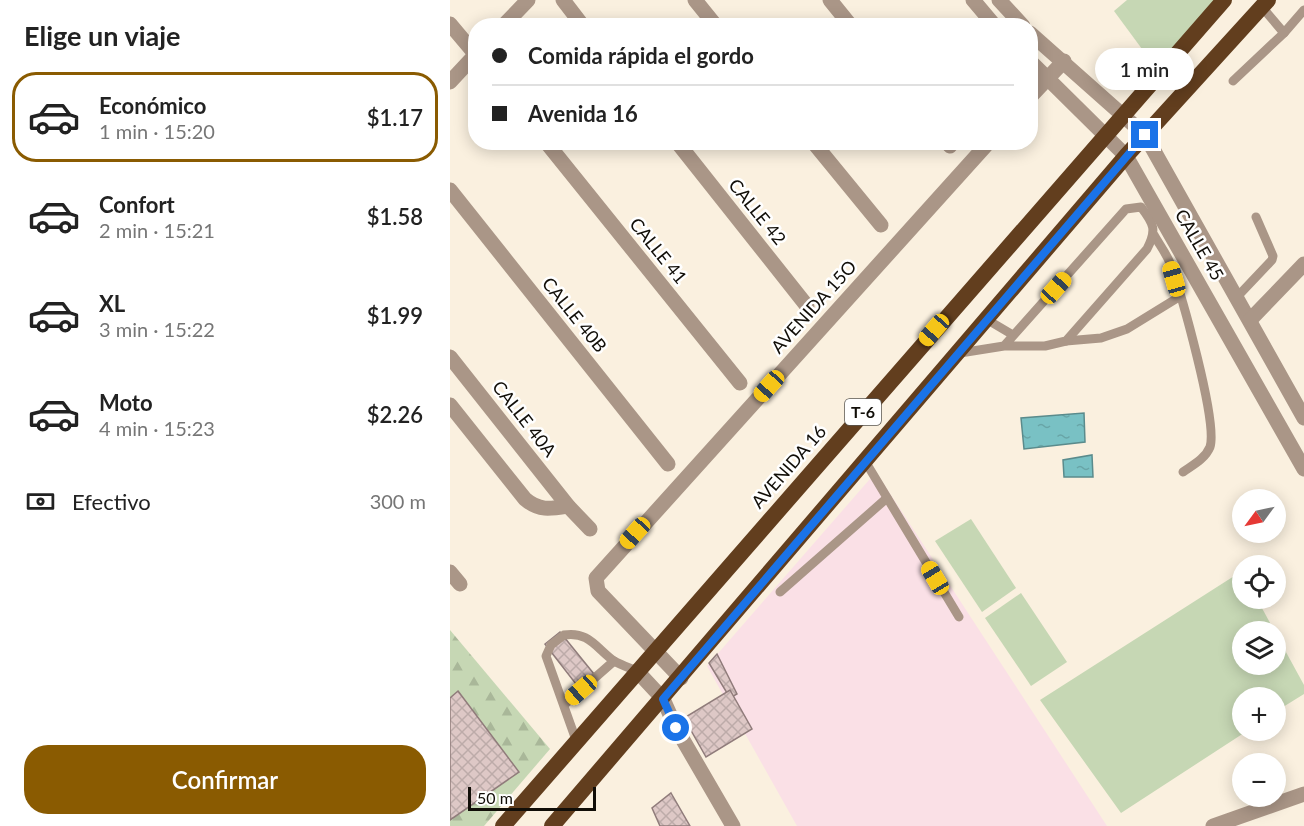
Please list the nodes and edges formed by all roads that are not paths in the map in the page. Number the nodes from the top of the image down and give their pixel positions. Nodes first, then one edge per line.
1 (528, 0) edge
2 (563, 0) edge
3 (695, 0) edge
4 (830, 0) edge
5 (973, 0) edge
6 (1224, 0) edge
7 (1006, 3) edge
8 (1265, 3) edge
9 (1304, 9) edge
10 (511, 18) edge
11 (577, 18) edge
12 (710, 18) edge
13 (844, 18) edge
14 (989, 18) edge
15 (996, 18) edge
16 (1017, 18) edge
17 (450, 24) edge
18 (1284, 33) junction
19 (1038, 40) edge
20 (468, 46) edge
21 (1064, 61) junction
22 (468, 63) edge
23 (1038, 69) edge
24 (1047, 78) junction
25 (1233, 81) dead end
26 (450, 82) edge
27 (1038, 88) edge
28 (1124, 114) junction
29 (1105, 134) junction
30 (1145, 135) junction
31 (552, 150) edge
32 (683, 150) edge
33 (820, 150) edge
34 (982, 150) edge
35 (1126, 156) junction
36 (450, 190) edge
37 (1256, 217) dead end
38 (881, 225) dead end
39 (1154, 235) junction
40 (1301, 273) edge
41 (1179, 297) junction
42 (1236, 297) junction
43 (807, 306) dead end
44 (986, 319) junction
45 (1250, 320) junction
46 (1013, 335) junction
47 (1066, 341) junction
48 (1004, 346) junction
49 (958, 353) junction
50 (453, 366) edge
51 (740, 383) dead end
52 (450, 405) edge
53 (1304, 418) edge
54 (865, 461) junction
55 (668, 464) dead end
56 (1304, 469) edge
57 (1184, 472) dead end
58 (887, 498) junction
59 (568, 506) junction
60 (590, 529) dead end
61 (450, 572) edge
62 (460, 584) dead end
63 (780, 592) dead end
64 (959, 617) dead end
65 (655, 651) junction
66 (614, 661) junction
67 (637, 671) junction
68 (681, 678) junction
69 (663, 699) junction
70 (565, 704) junction
71 (576, 740) junction
72 (1304, 794) edge
73 (503, 826) edge
74 (552, 826) edge
75 (733, 826) edge
76 (1213, 826) edge

1 - 10 street
2 - 11 street
3 - 12 street
4 - 13 street
5 - 14 street
6 - 28 highway, AVENIDA 16 / T-6
7 - 15 street
7 - 16 street
8 - 18 lane
8 - 30 highway, T-6
9 - 18 lane
17 - 20 street
18 - 25 lane
19 - 21 street, CALLE 45
21 - 24 street
21 - 28 street, CALLE 45
22 - 26 street
23 - 24 street, CALLE 45
24 - 27 street
24 - 29 street, CALLE 45
28 - 29 highway, AVENIDA 16 / T-6
28 - 30 street, CALLE 45
29 - 35 street, CALLE 45
29 - 65 highway, AVENIDA 16 / T-6
30 - 35 highway, T-6
30 - 42 street, CALLE 45
31 - 51 street, CALLE 41
32 - 43 street, CALLE 42
33 - 38 street
34 - 65 street, AVENIDA 15O
35 - 44 highway, T-6
35 - 56 street, CALLE 45
36 - 55 street, CALLE 40B
37 - 42 lane
39 - 41 lane
39 - 46 lane
39 - 47 lane
40 - 45 street
41 - 47 lane
41 - 57 lane
42 - 45 street, CALLE 45
44 - 46 lane
44 - 49 highway, T-6
45 - 53 street, CALLE 45
46 - 48 lane
47 - 48 lane
48 - 49 lane
49 - 54 highway, T-6
50 - 59 street, CALLE 40A
52 - 59 street
54 - 58 lane
54 - 68 highway, T-6
58 - 63 lane
58 - 64 lane
59 - 60 street, CALLE 40A
61 - 62 street
65 - 67 highway, AVENIDA 16 / T-6
65 - 68 street
66 - 67 lane
66 - 70 lane
66 - 70 lane
67 - 69 street
67 - 71 highway, AVENIDA 16 / T-6
68 - 69 highway, T-6
69 - 74 highway, T-6
69 - 75 street
70 - 71 lane
71 - 73 highway, AVENIDA 16 / T-6
72 - 76 street

